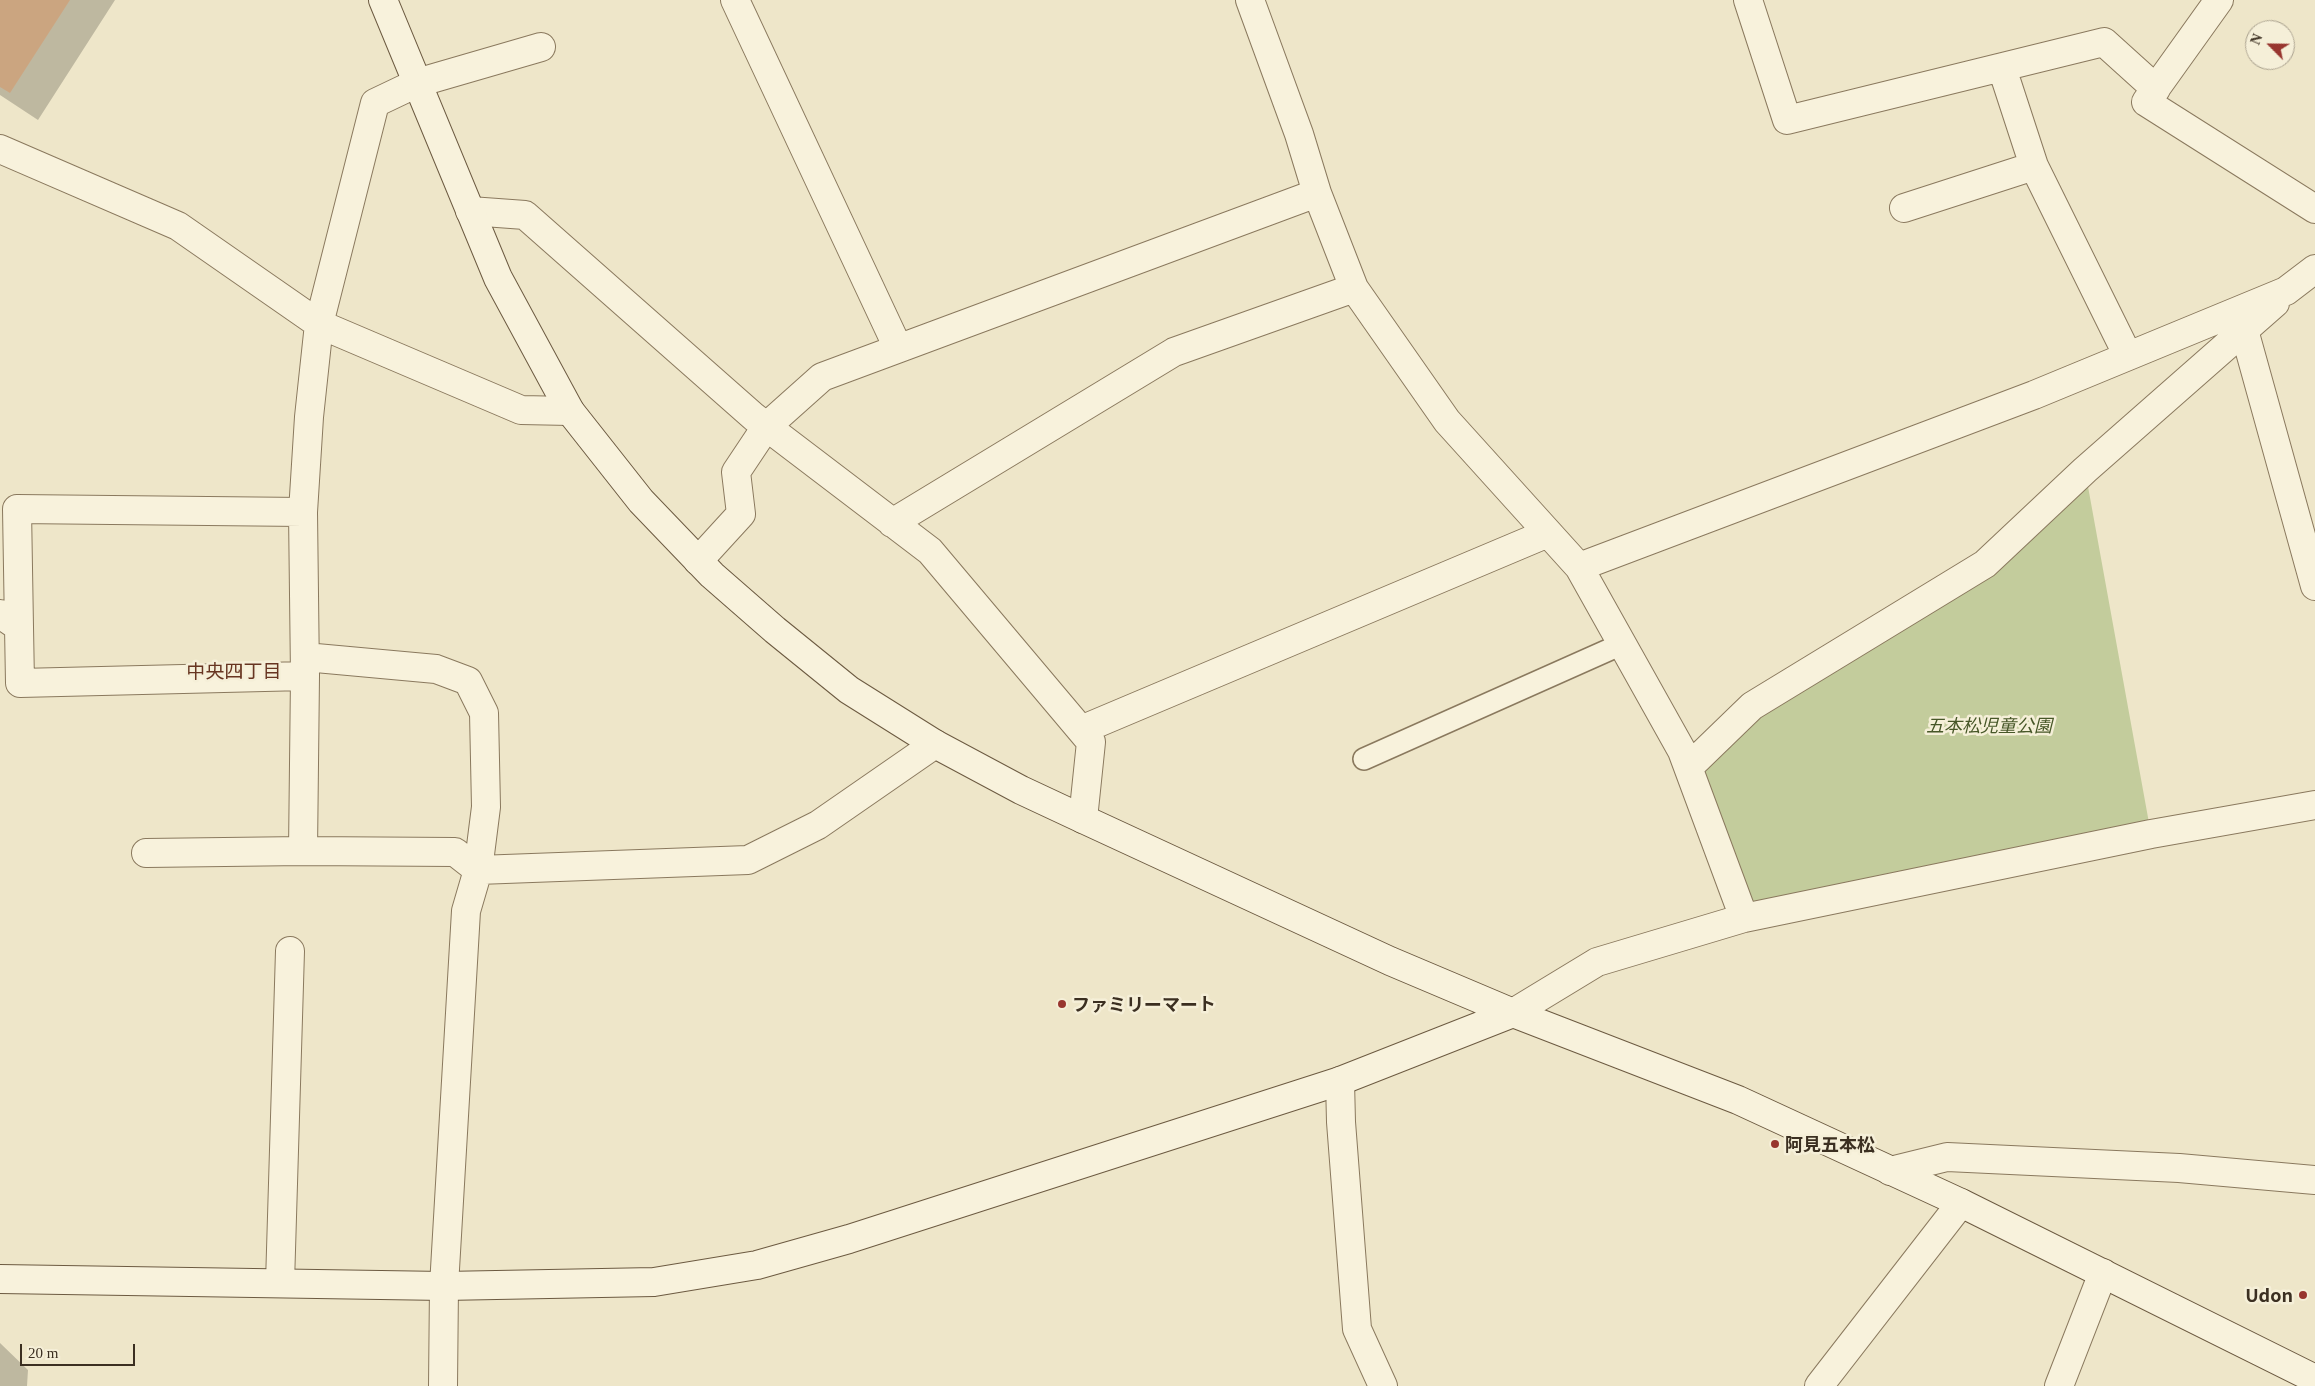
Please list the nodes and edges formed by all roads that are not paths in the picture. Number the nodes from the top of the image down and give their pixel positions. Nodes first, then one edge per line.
1 (382, 0) edge
2 (734, 0) edge
3 (1250, 0) edge
4 (1748, 0) edge
5 (2219, 0) edge
6 (541, 47) dead end
7 (2002, 68) junction
8 (417, 83) junction
9 (2156, 89) junction
10 (0, 149) edge
11 (2034, 166) junction
12 (1317, 193) junction
13 (1904, 208) dead end
14 (2315, 209) edge
15 (470, 211) junction
16 (2309, 274) edge
17 (1354, 288) junction
18 (320, 324) junction
19 (2244, 330) junction
20 (898, 348) junction
21 (2128, 356) junction
22 (570, 411) junction
23 (766, 426) junction
24 (302, 512) junction
25 (892, 523) junction
26 (1548, 533) junction
27 (698, 561) junction
28 (1579, 567) junction
29 (2315, 586) edge
30 (9, 620) edge
31 (1622, 644) junction
32 (305, 667) junction
33 (1081, 730) junction
34 (935, 744) junction
35 (1364, 759) dead end
36 (1689, 767) junction
37 (2315, 805) edge
38 (1083, 819) junction
39 (303, 851) junction
40 (146, 854) dead end
41 (478, 870) junction
42 (1744, 918) junction
43 (290, 951) dead end
44 (1513, 1013) junction
45 (1340, 1081) junction
46 (1890, 1170) junction
47 (2315, 1180) edge
48 (1961, 1203) junction
49 (2103, 1273) junction
50 (0, 1279) edge
51 (280, 1283) junction
52 (444, 1286) junction
53 (2315, 1379) edge
54 (443, 1386) edge
55 (1382, 1386) edge
56 (1819, 1386) edge
57 (2059, 1386) edge

1 - 8 street
2 - 20 street
3 - 12 street
4 - 7 street
5 - 9 street
6 - 8 street
7 - 9 street
7 - 11 street
8 - 15 street
8 - 18 street
9 - 14 street
10 - 18 street
11 - 13 street
11 - 21 street
12 - 17 street
12 - 20 street
15 - 22 street
15 - 23 street
16 - 19 street
16 - 21 street
17 - 25 street
17 - 26 street
18 - 22 street
18 - 24 street
19 - 29 street
19 - 36 street
20 - 23 street
21 - 28 street
22 - 27 street
23 - 25 street
23 - 27 street
24 - 30 street
24 - 32 street
25 - 33 street
26 - 28 street
26 - 33 street
27 - 34 street
28 - 31 street
30 - 32 street
31 - 35 lane
31 - 36 street
32 - 39 street
32 - 41 street
33 - 38 street
34 - 38 street
34 - 41 street
36 - 42 street
37 - 42 street
38 - 44 street
39 - 40 street
39 - 41 street
41 - 52 street
42 - 44 street
43 - 51 street
44 - 45 street
44 - 46 street
45 - 52 street
45 - 55 street
46 - 47 street
46 - 48 street
48 - 49 street
48 - 56 street
49 - 53 street
49 - 57 street
50 - 51 street
51 - 52 street
52 - 54 street

